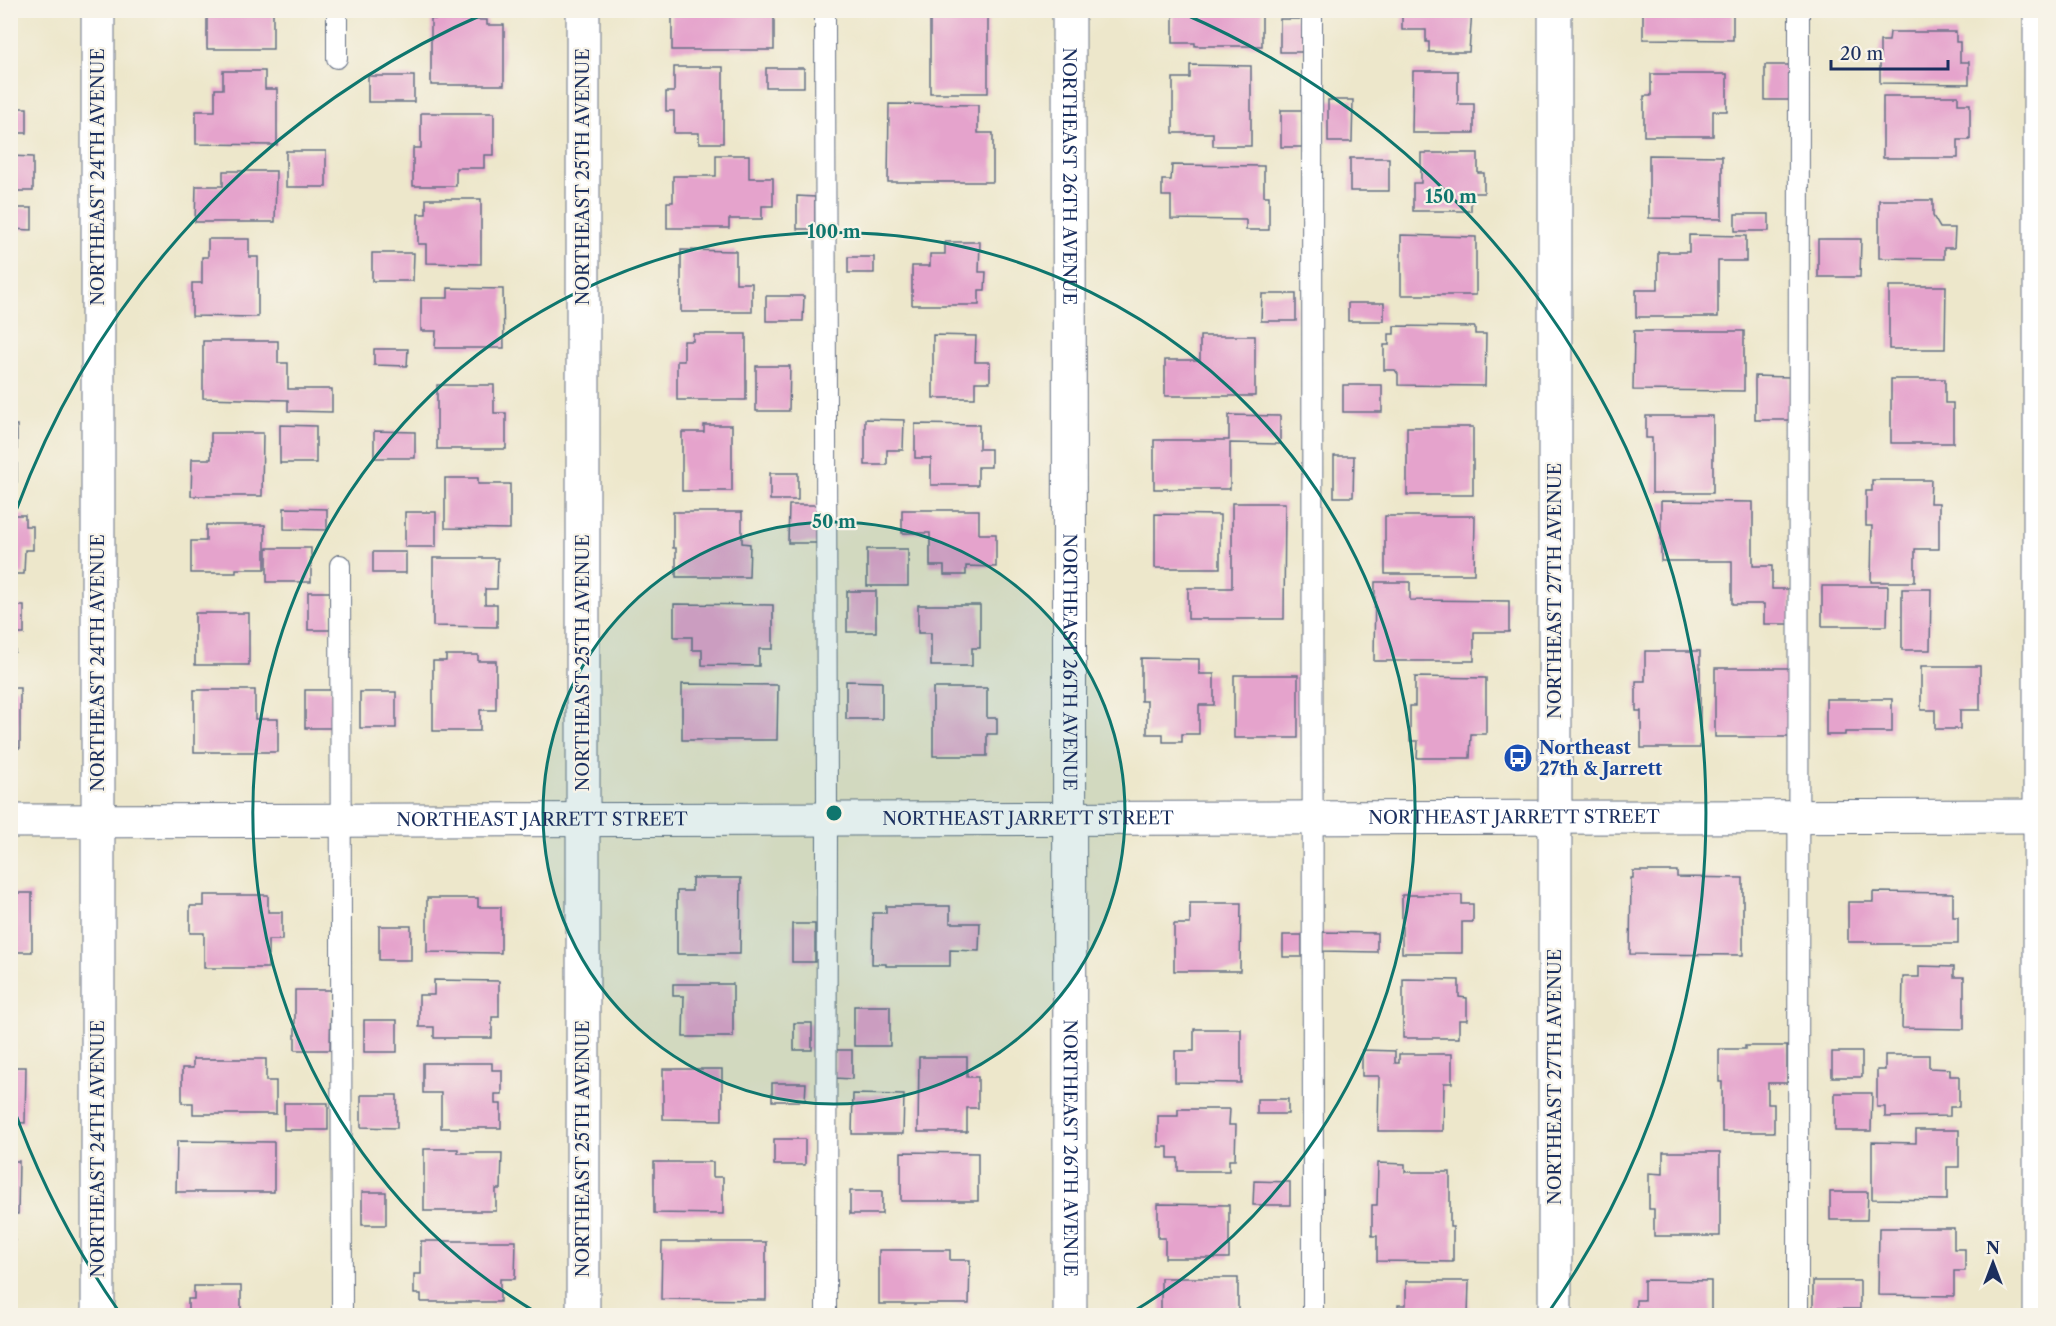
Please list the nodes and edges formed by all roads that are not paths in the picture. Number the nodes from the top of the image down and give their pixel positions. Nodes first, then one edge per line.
1 (98, 10) edge
2 (337, 10) edge
3 (583, 10) edge
4 (825, 10) edge
5 (1069, 10) edge
6 (1312, 10) edge
7 (1554, 10) edge
8 (1800, 10) edge
9 (2040, 10) edge
10 (338, 58) dead end
11 (340, 565) dead end
12 (2042, 816) edge
13 (1799, 817) junction
14 (1312, 818) junction
15 (1554, 818) junction
16 (827, 819) junction
17 (1070, 819) junction
18 (340, 820) junction
19 (583, 820) junction
20 (10, 821) edge
21 (98, 821) junction
22 (98, 1316) edge
23 (342, 1316) edge
24 (583, 1316) edge
25 (826, 1316) edge
26 (1070, 1316) edge
27 (1313, 1316) edge
28 (1554, 1316) edge
29 (1798, 1316) edge
30 (2040, 1316) edge

1 - 21 street, NORTHEAST 24TH AVENUE
2 - 10 lane
3 - 19 street, NORTHEAST 25TH AVENUE
4 - 16 lane
5 - 17 street, NORTHEAST 26TH AVENUE
6 - 14 lane
7 - 15 street, NORTHEAST 27TH AVENUE
8 - 13 lane
9 - 12 street
11 - 18 lane
12 - 13 street, NORTHEAST JARRETT STREET
12 - 30 street
13 - 15 street, NORTHEAST JARRETT STREET
13 - 29 lane
14 - 15 street, NORTHEAST JARRETT STREET
14 - 17 street, NORTHEAST JARRETT STREET
14 - 27 lane
15 - 28 street, NORTHEAST 27TH AVENUE
16 - 17 street, NORTHEAST JARRETT STREET
16 - 19 street, NORTHEAST JARRETT STREET
16 - 25 lane
17 - 26 street, NORTHEAST 26TH AVENUE
18 - 19 street, NORTHEAST JARRETT STREET
18 - 21 street, NORTHEAST JARRETT STREET
18 - 23 lane
19 - 24 street, NORTHEAST 25TH AVENUE
20 - 21 street, NORTHEAST JARRETT STREET
21 - 22 street, NORTHEAST 24TH AVENUE

